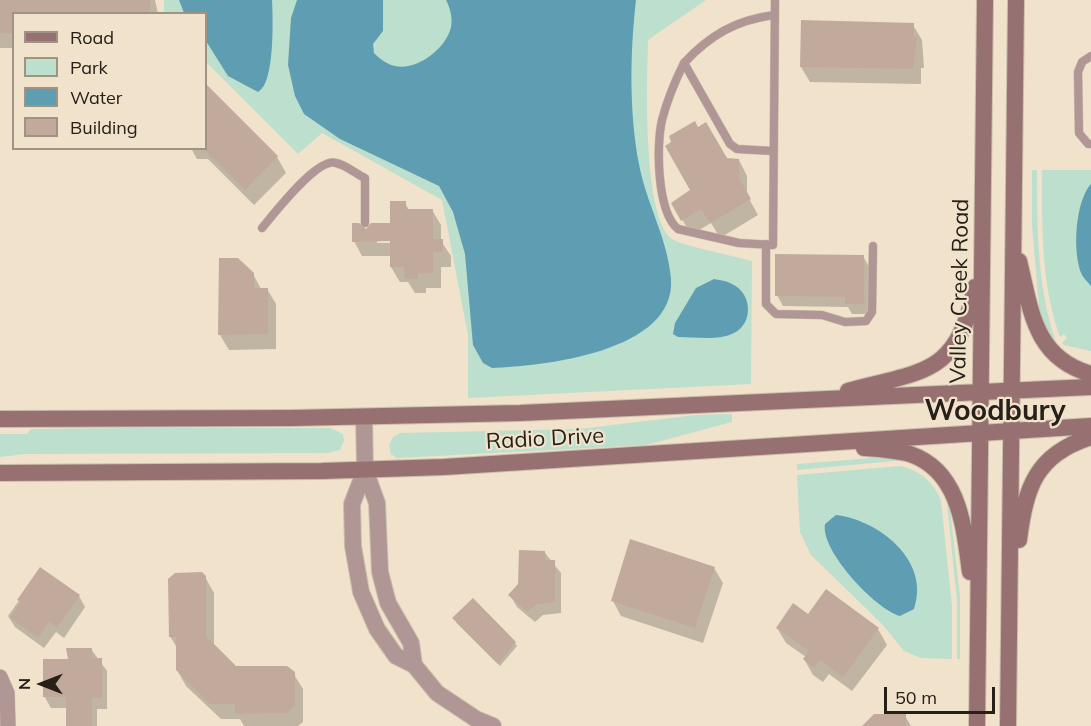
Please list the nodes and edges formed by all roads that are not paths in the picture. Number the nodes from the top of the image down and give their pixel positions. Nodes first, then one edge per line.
1 (775, 0) edge
2 (985, 0) edge
3 (1016, 0) edge
4 (774, 15) junction
5 (1091, 56) edge
6 (684, 63) junction
7 (1091, 144) edge
8 (773, 151) junction
9 (365, 223) dead end
10 (262, 228) dead end
11 (1013, 237) junction
12 (766, 244) junction
13 (873, 246) dead end
14 (983, 246) junction
15 (1091, 374) edge
16 (1091, 387) edge
17 (1012, 389) junction
18 (981, 390) junction
19 (818, 399) junction
20 (364, 417) junction
21 (0, 419) edge
22 (1091, 426) edge
23 (1011, 430) junction
24 (980, 432) junction
25 (1091, 437) edge
26 (819, 443) junction
27 (364, 470) junction
28 (0, 472) edge
29 (978, 626) junction
30 (1009, 627) junction
31 (414, 666) junction
32 (0, 677) edge
33 (8, 726) edge
34 (493, 726) edge
35 (977, 726) edge
36 (1008, 726) edge

1 - 4 lane
2 - 14 main road, Valley Creek Road
3 - 11 main road
4 - 6 lane
4 - 8 lane
5 - 7 lane
6 - 8 lane
6 - 12 lane
8 - 12 lane
9 - 10 lane
11 - 15 main road
11 - 17 main road
12 - 13 lane
14 - 18 main road, Valley Creek Road
14 - 19 main road
16 - 17 main road, Radio Drive
17 - 18 main road, Radio Drive
17 - 23 main road
18 - 19 main road, Radio Drive
18 - 24 main road, Valley Creek Road
19 - 20 main road, Radio Drive
20 - 21 main road, Radio Drive
20 - 27 street
22 - 23 main road, Radio Drive
23 - 24 main road, Radio Drive
23 - 30 main road
24 - 26 main road, Radio Drive
24 - 29 main road, Valley Creek Road
25 - 30 main road
26 - 27 main road, Radio Drive
26 - 29 main road
27 - 28 main road, Radio Drive
27 - 31 street
27 - 31 street
29 - 35 main road, Valley Creek Road
30 - 36 main road
31 - 34 street
32 - 33 street

